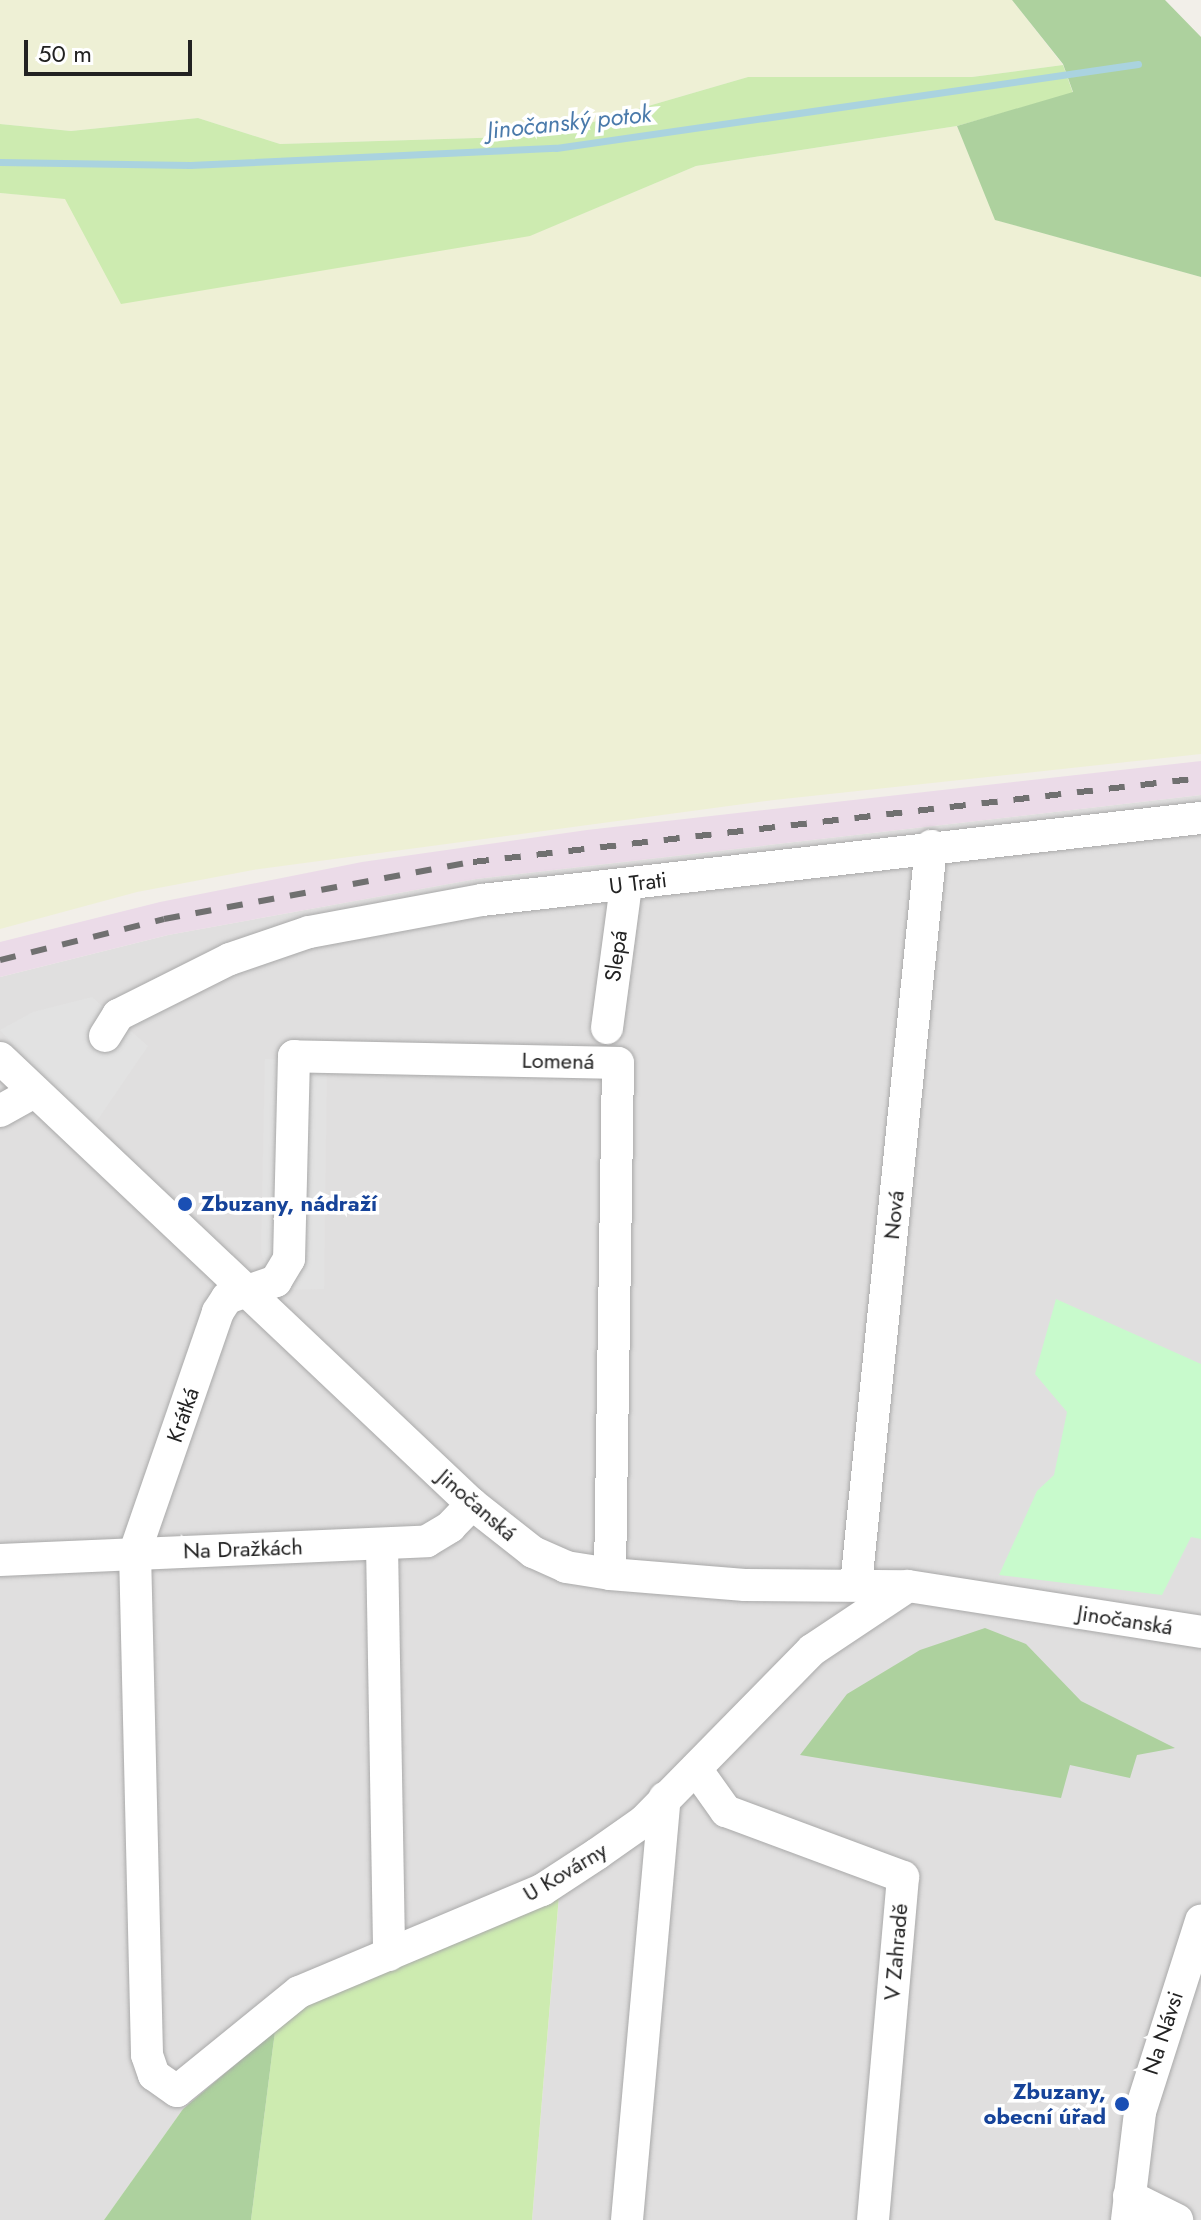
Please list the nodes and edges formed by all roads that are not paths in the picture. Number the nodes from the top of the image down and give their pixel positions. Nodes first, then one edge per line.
1 (1201, 818) edge
2 (931, 846) junction
3 (626, 885) junction
4 (607, 1028) dead end
5 (105, 1036) dead end
6 (0, 1058) edge
7 (33, 1093) junction
8 (0, 1111) edge
9 (247, 1293) junction
10 (472, 1504) junction
11 (382, 1545) junction
12 (135, 1552) junction
13 (0, 1560) edge
14 (610, 1574) junction
15 (856, 1585) junction
16 (908, 1586) junction
17 (1201, 1632) edge
18 (696, 1769) junction
19 (665, 1798) junction
20 (1201, 1921) edge
21 (389, 1955) junction
22 (1128, 2208) edge
23 (627, 2220) edge
24 (873, 2220) edge
25 (1177, 2220) edge

1 - 2 street, U Trati
2 - 3 street, U Trati
2 - 15 street, Nová
3 - 4 street, Slepá
3 - 5 street, U Trati
6 - 7 street, Jinočanská
7 - 8 street
7 - 9 street, Jinočanská
9 - 10 street, Jinočanská
9 - 12 street, Krátká
9 - 14 street, Lomená
10 - 11 street, Na Dražkách
10 - 14 street, Jinočanská
11 - 12 street, Na Dražkách
11 - 21 street
12 - 13 street, Na Dražkách
12 - 21 street, U Kovárny
14 - 15 street, Jinočanská
15 - 16 street, Jinočanská
16 - 17 street, Jinočanská
16 - 18 street, U Kovárny
18 - 19 street, U Kovárny
18 - 24 street, V Zahradě
19 - 21 street, U Kovárny
19 - 23 street
20 - 22 street, Na Návsi
22 - 25 street

